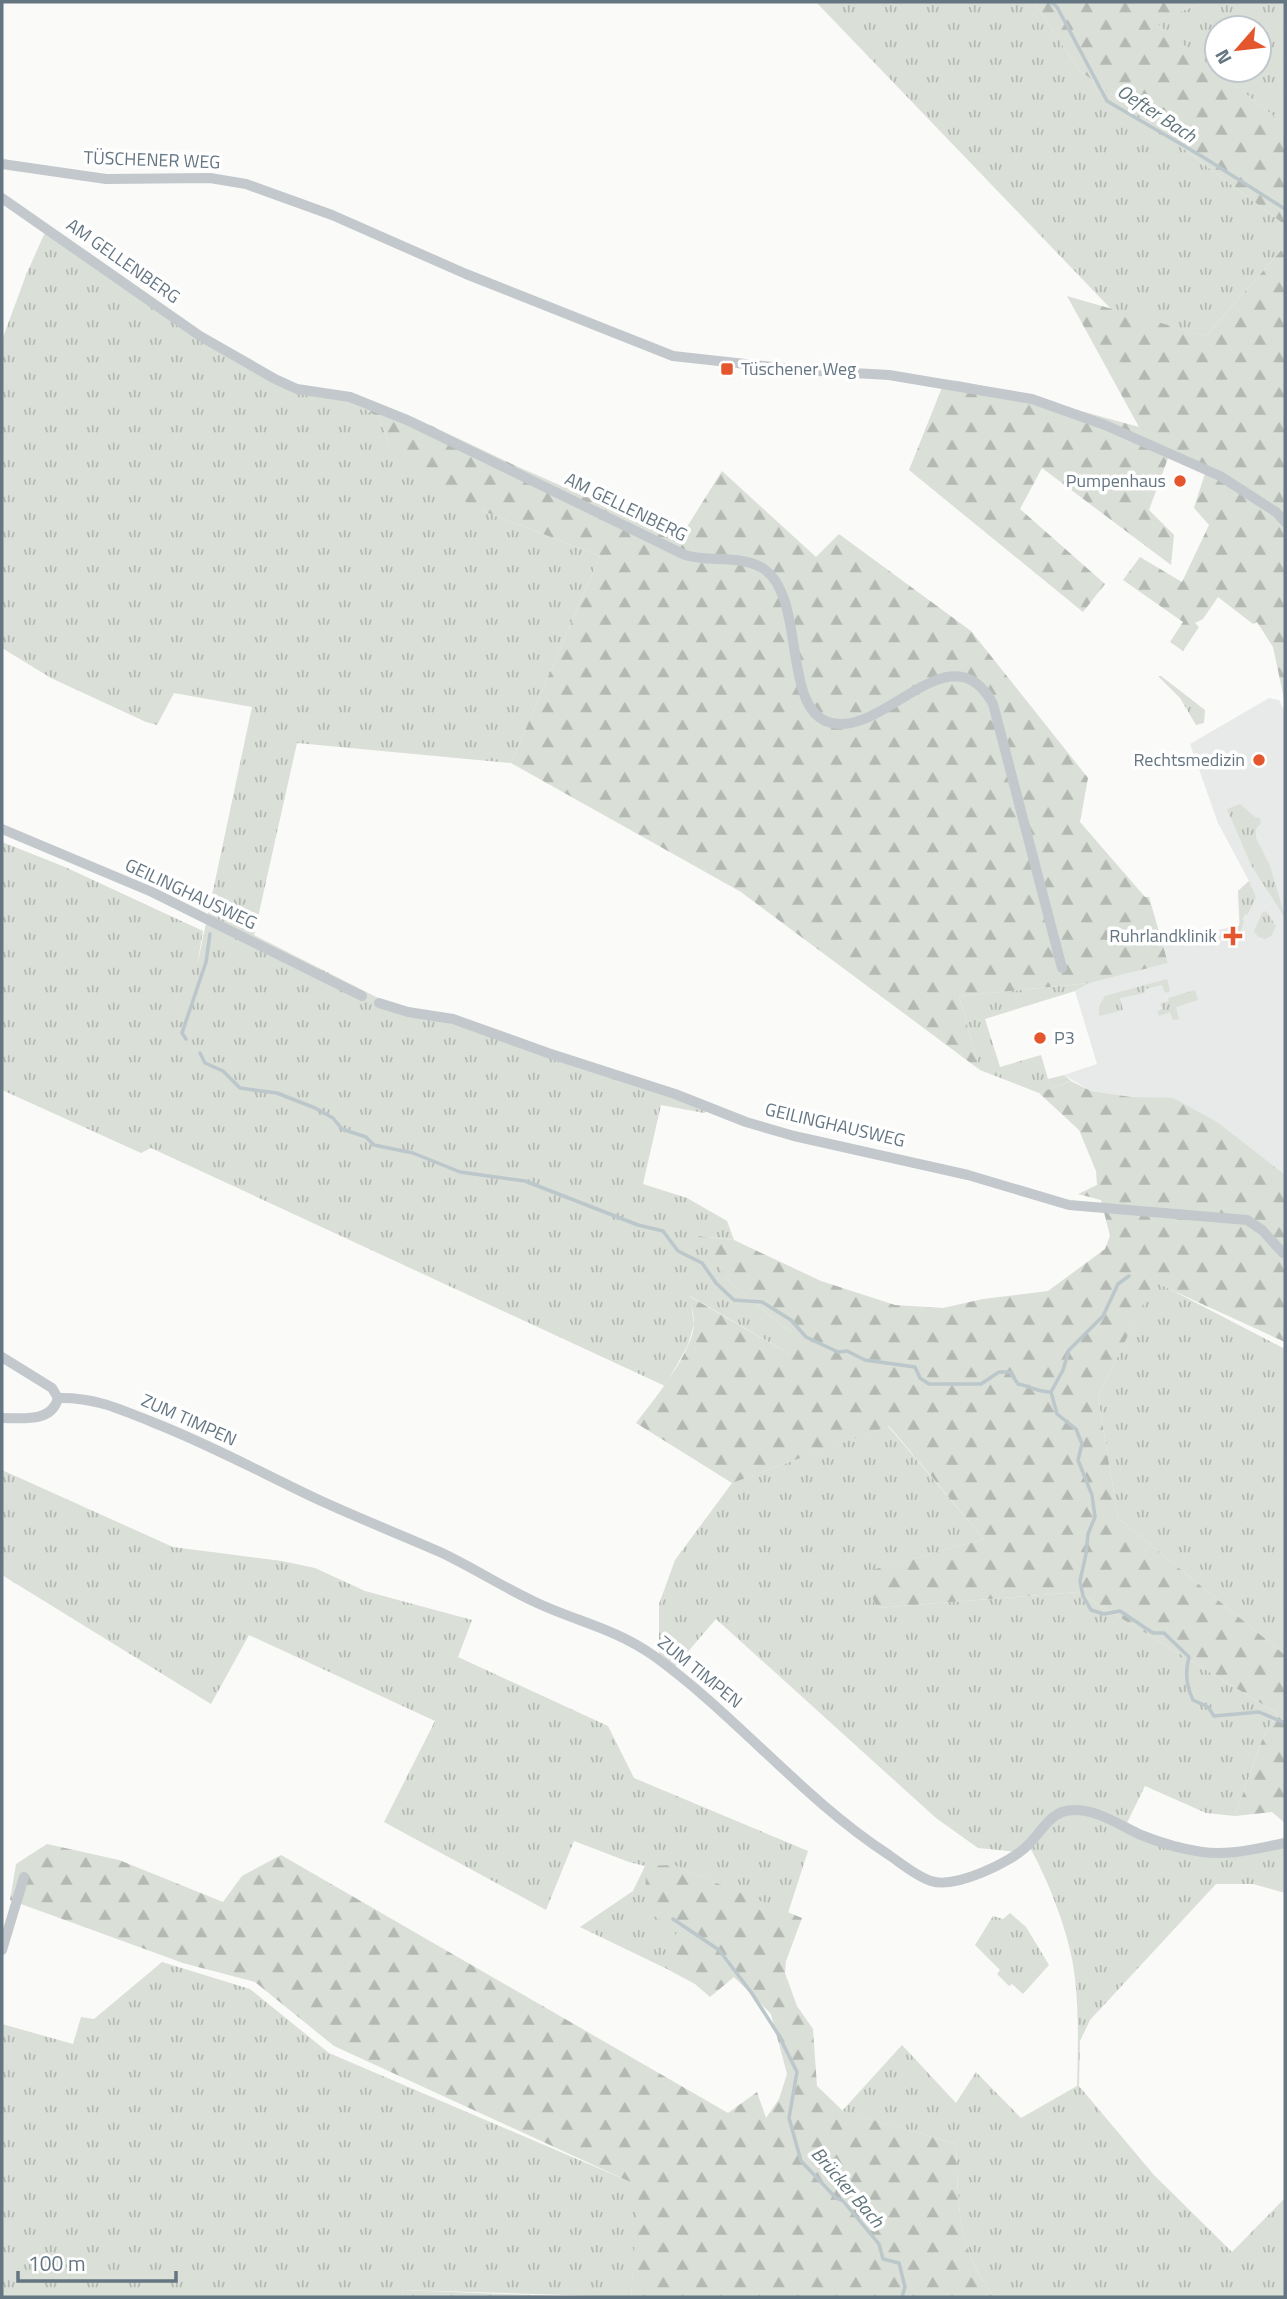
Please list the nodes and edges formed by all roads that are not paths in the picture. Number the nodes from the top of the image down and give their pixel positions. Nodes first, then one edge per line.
1 (2, 164) edge
2 (2, 198) edge
3 (1285, 522) edge
4 (2, 829) edge
5 (1062, 968) dead end
6 (362, 996) dead end
7 (379, 1003) dead end
8 (1283, 1253) dead end
9 (2, 1357) edge
10 (58, 1398) junction
11 (2, 1418) edge
12 (1285, 1843) edge
13 (24, 1877) dead end
14 (2, 1950) edge

1 - 3 street, TÜSCHENER WEG
2 - 5 street, AM GELLENBERG
4 - 6 street, GEILINGHAUSWEG
7 - 8 street, GEILINGHAUSWEG
9 - 10 street
10 - 11 street
10 - 12 street, ZUM TIMPEN
13 - 14 street

